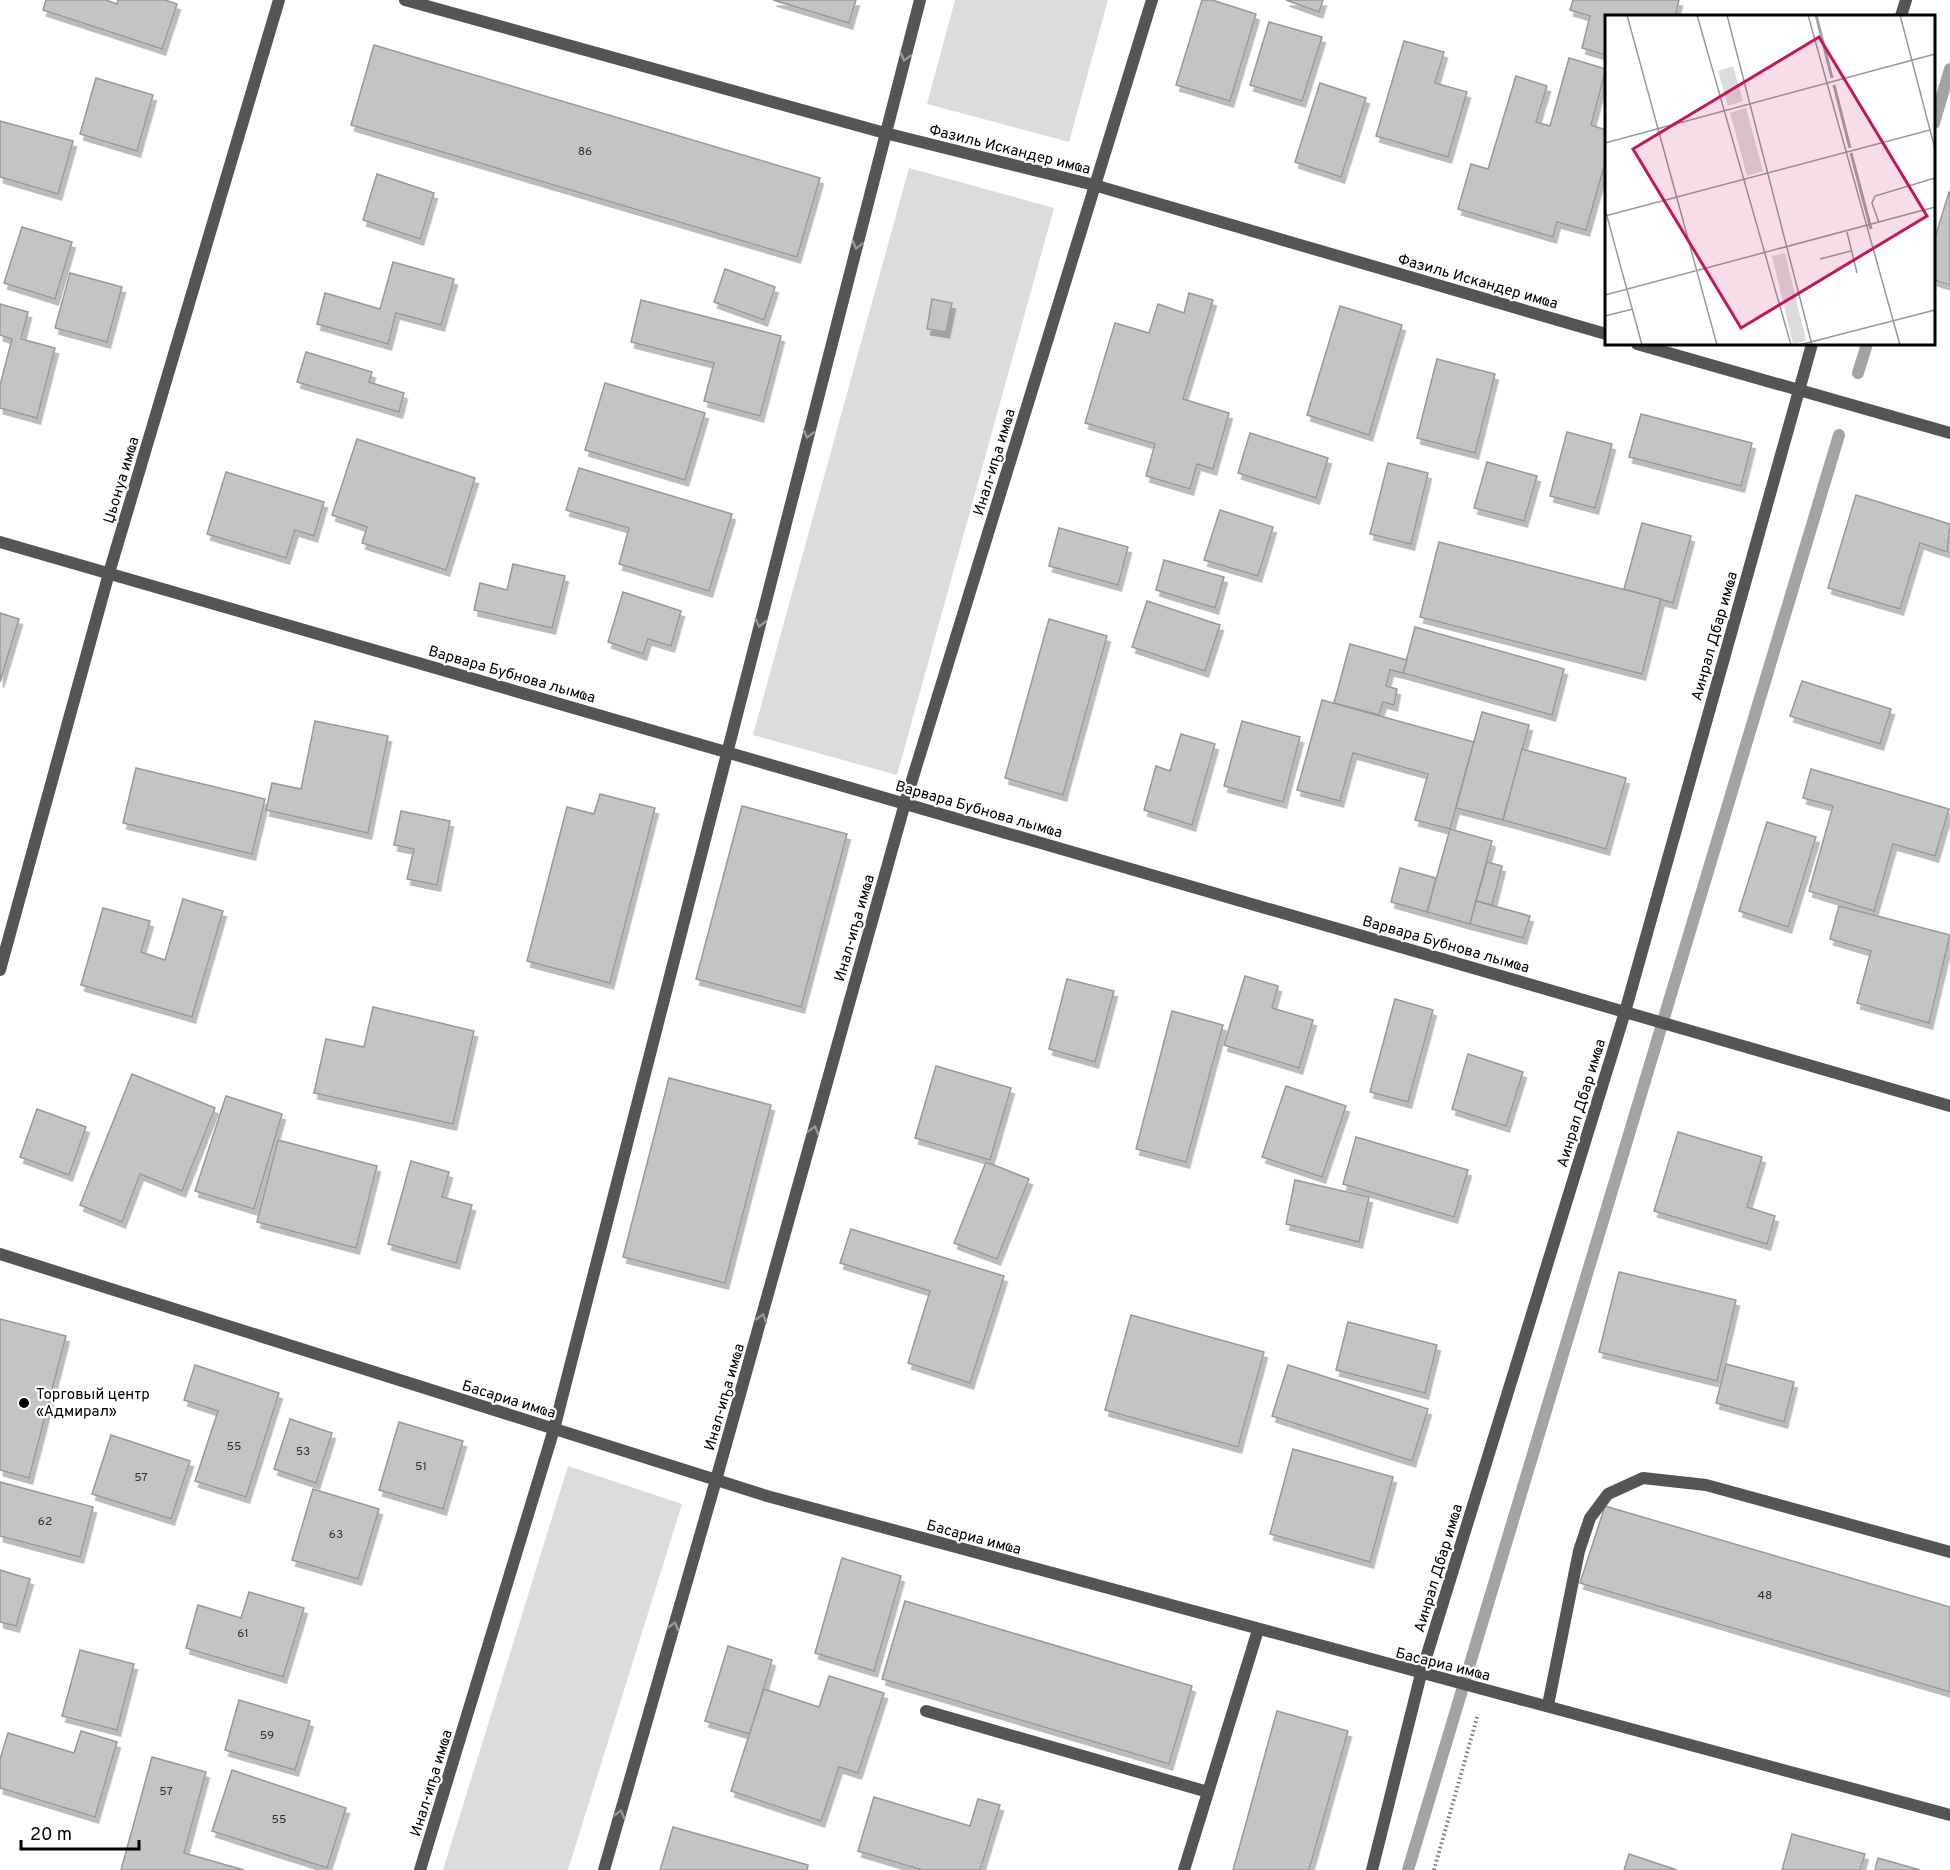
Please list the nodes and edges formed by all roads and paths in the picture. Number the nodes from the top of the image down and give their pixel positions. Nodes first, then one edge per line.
1 (279, 0) edge
2 (405, 0) edge
3 (920, 0) edge
4 (1152, 0) edge
5 (1906, 0) edge
6 (1901, 15) edge
7 (885, 133) junction
8 (1094, 185) junction
9 (1605, 334) edge
10 (1640, 345) edge
11 (1812, 345) edge
12 (1799, 391) junction
13 (1950, 433) edge
14 (0, 542) edge
15 (109, 573) junction
16 (728, 752) junction
17 (905, 803) junction
18 (0, 970) edge
19 (1625, 1012) junction
20 (1950, 1106) edge
21 (0, 1254) edge
22 (554, 1429) junction
23 (716, 1480) junction
24 (1950, 1552) edge
25 (1258, 1630) junction
26 (1421, 1674) junction
27 (1485, 1690) junction
28 (1548, 1705) junction
29 (926, 1711) dead end
30 (1208, 1792) junction
31 (1950, 1815) edge
32 (420, 1870) edge
33 (604, 1870) edge
34 (1184, 1870) edge
35 (1372, 1870) edge
36 (1434, 1870) edge

1 - 15 street, Џьонуа имҩа
2 - 7 street, Фазиль Искандер имҩа
3 -> 7 street, Инал-иҧа имҩа
4 - 8 street, Инал-иҧа имҩа
5 - 6 street
7 - 8 street, Фазиль Искандер имҩа
7 -> 16 street, Инал-иҧа имҩа
8 - 9 street, Фазиль Искандер имҩа
8 - 17 street, Инал-иҧа имҩа
10 - 12 street
11 - 12 street, Аинрал Дбар имҩа
12 - 13 street
12 - 19 street, Аинрал Дбар имҩа
14 - 15 street, Варвара Бубнова лымҩа
15 - 16 street, Варвара Бубнова лымҩа
15 - 18 street, Џьонуа имҩа
16 - 17 street, Варвара Бубнова лымҩа
16 - 22 street, Инал-иҧа имҩа
17 - 19 street, Варвара Бубнова лымҩа
23 -> 17 street, Инал-иҧа имҩа
19 - 20 street, Варвара Бубнова лымҩа
19 - 26 street, Аинрал Дбар имҩа
21 - 22 street, Басариа имҩа
22 - 23 street, Басариа имҩа
22 - 32 street, Инал-иҧа имҩа
23 - 25 street, Басариа имҩа
33 -> 23 street, Инал-иҧа имҩа
24 - 28 street
25 - 26 street, Басариа имҩа
25 - 30 street
26 - 27 street, Басариа имҩа
26 - 35 street, Аинрал Дбар имҩа
27 - 28 street, Басариа имҩа
27 - 36 path
28 - 31 street, Басариа имҩа
29 - 30 street
30 - 34 street

